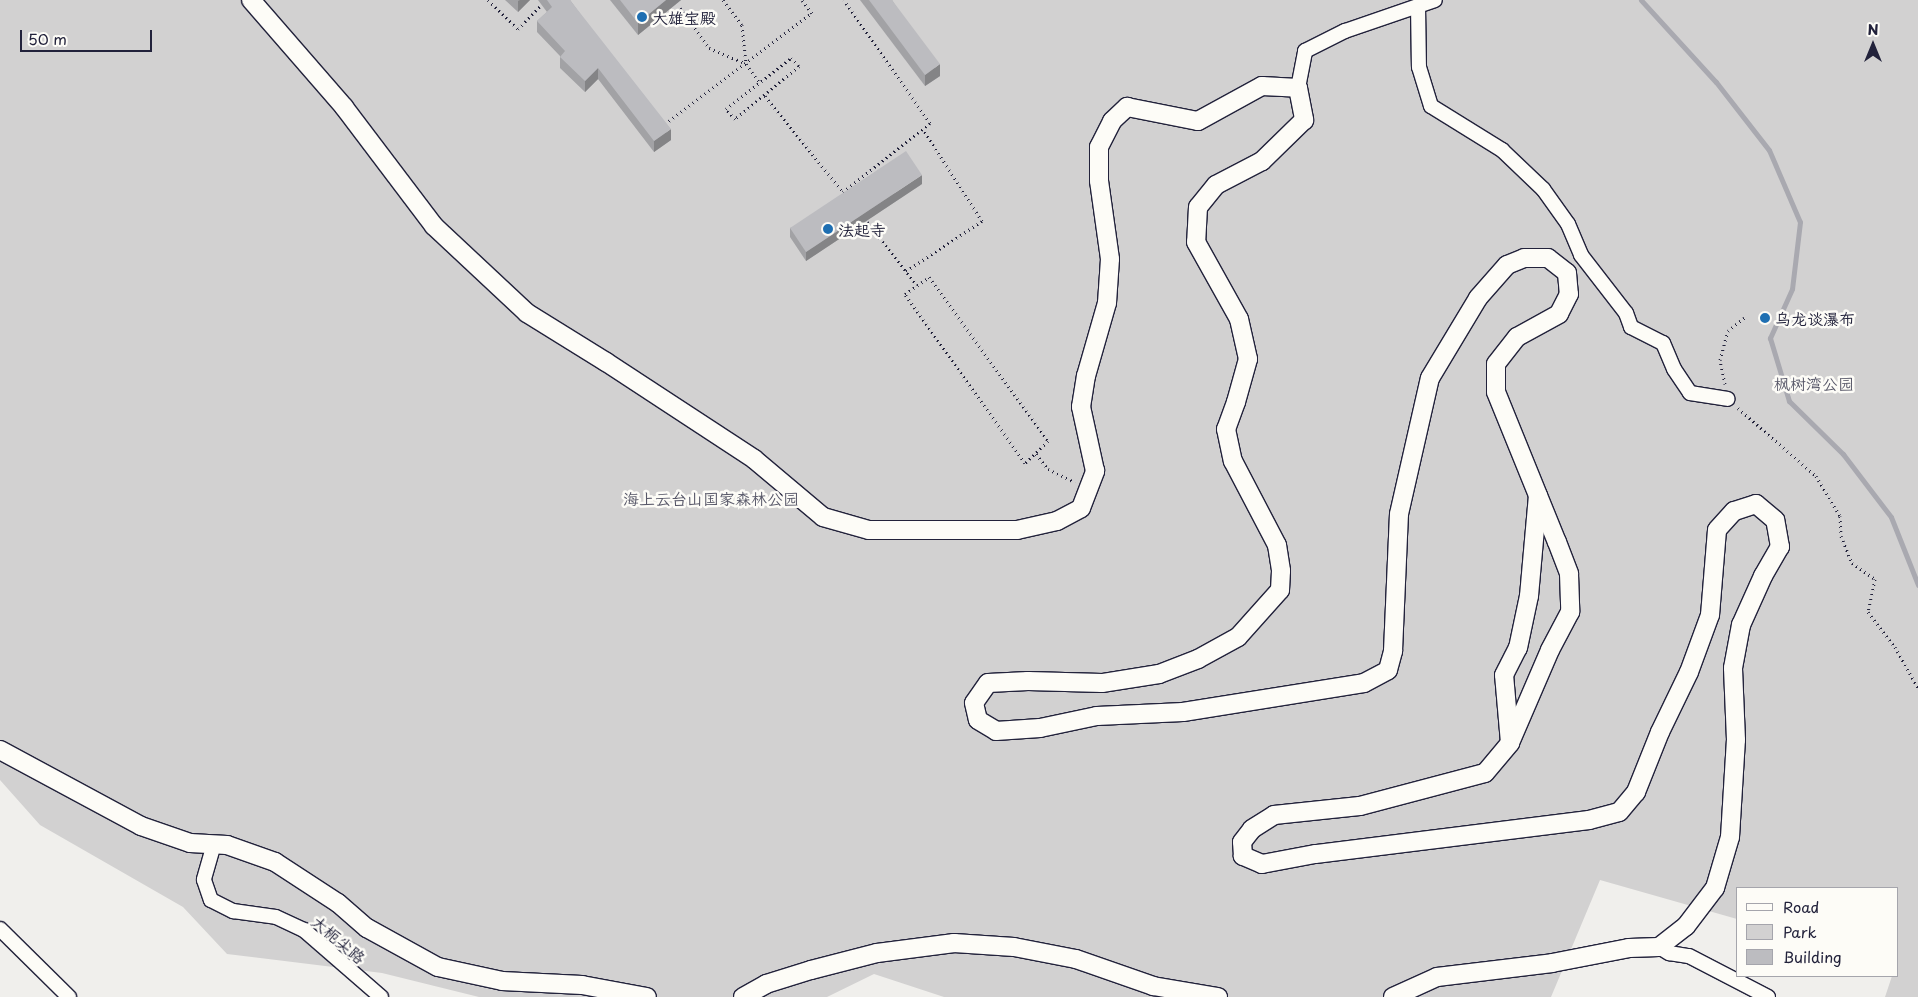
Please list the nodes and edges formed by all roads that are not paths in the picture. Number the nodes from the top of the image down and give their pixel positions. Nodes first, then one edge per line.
1 (251, 0) edge
2 (1435, 0) edge
3 (1418, 6) junction
4 (1298, 88) junction
5 (1728, 399) road end
6 (1538, 495) junction
7 (1510, 743) junction
8 (0, 750) edge
9 (214, 844) junction
10 (0, 929) edge
11 (1659, 947) junction
12 (69, 997) edge
13 (381, 997) edge
14 (647, 997) edge
15 (743, 997) edge
16 (1218, 997) edge
17 (1393, 997) edge
18 (1768, 997) edge

1 - 4 street
2 - 3 street
3 - 4 street
3 - 5 street
4 - 6 street
6 - 7 street
6 - 7 street
7 - 11 street
8 - 9 street
9 - 13 street, 大枙尖路
9 - 14 street
10 - 12 street
11 - 17 street
11 - 18 street
15 - 16 street

